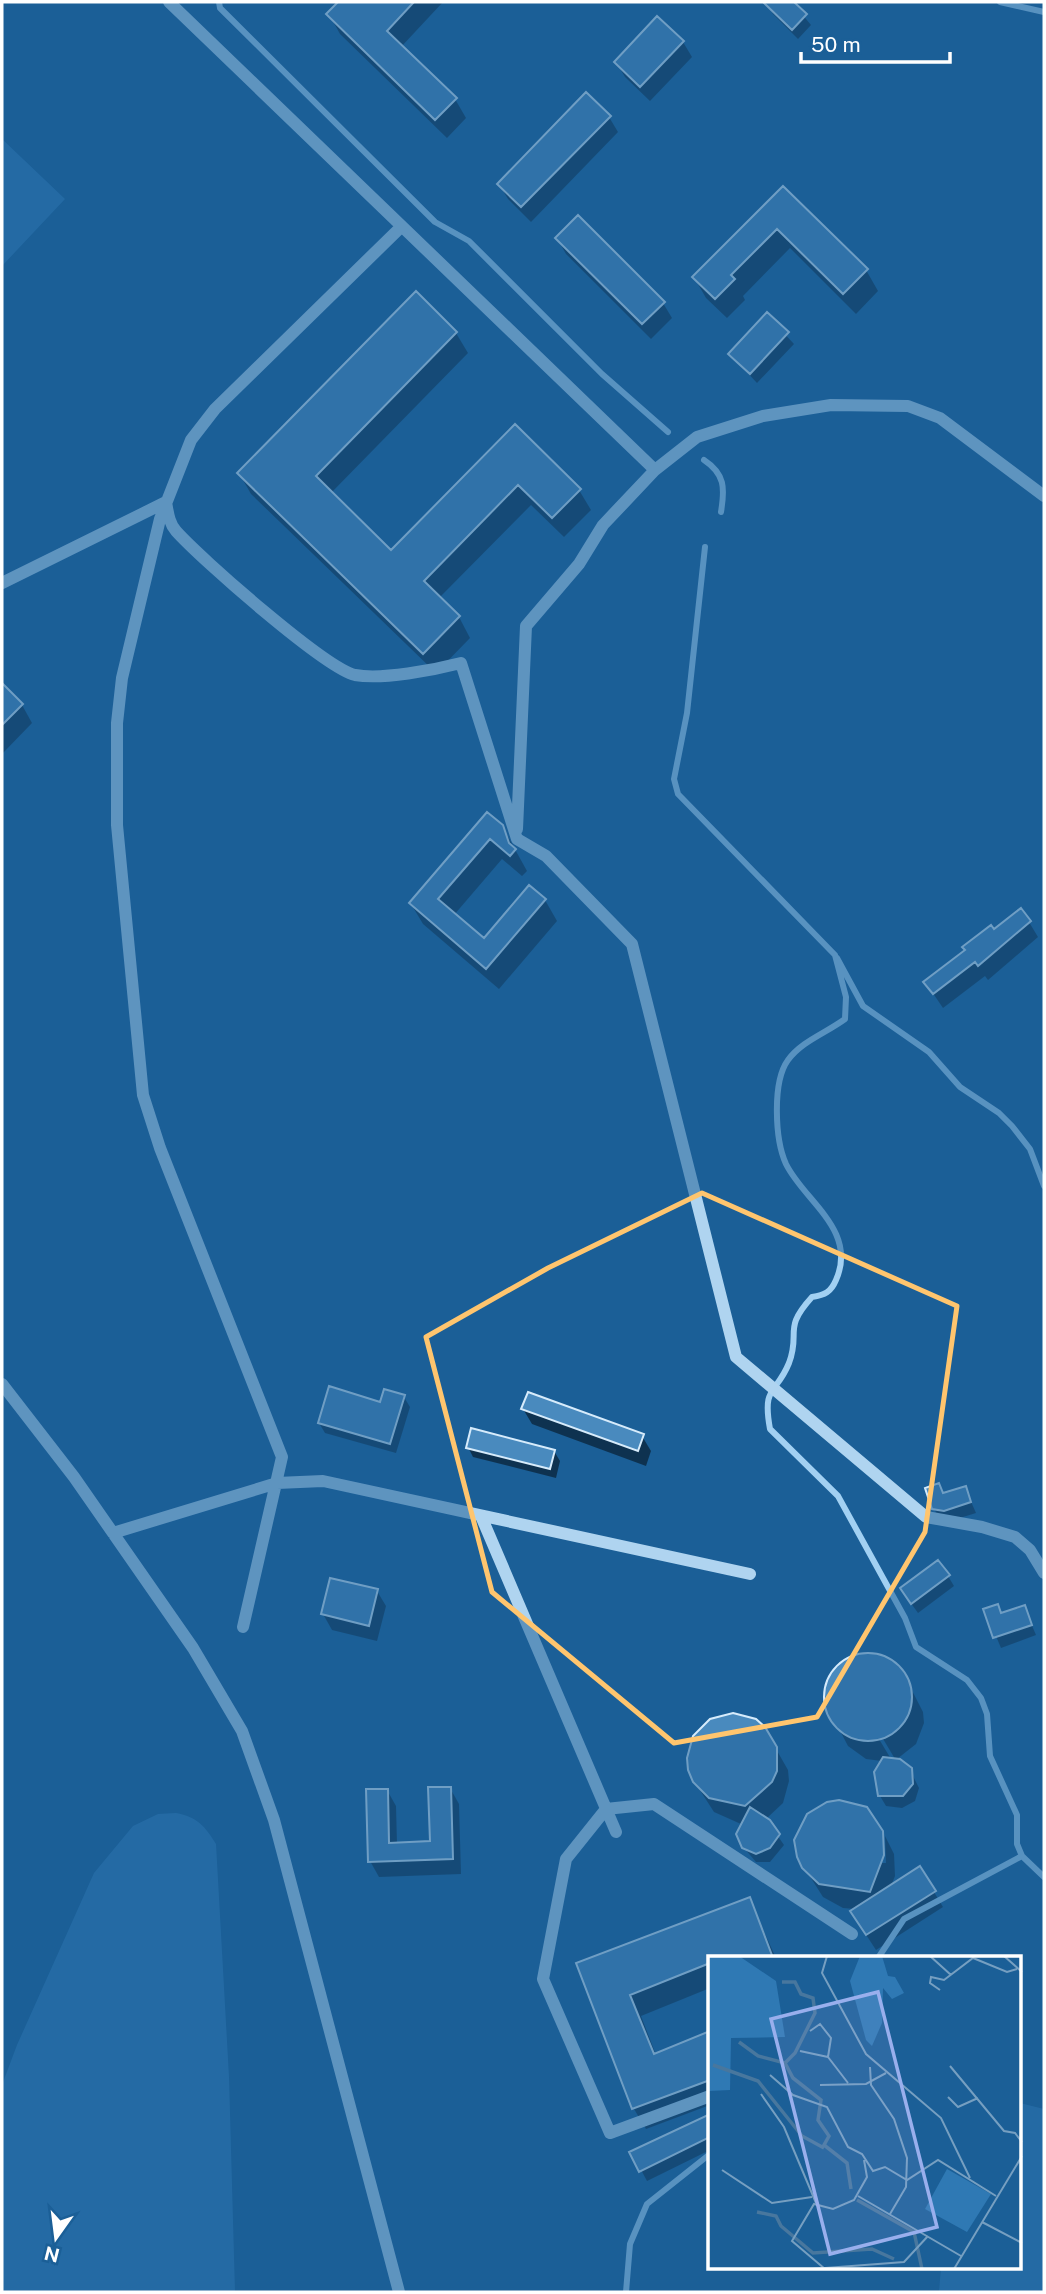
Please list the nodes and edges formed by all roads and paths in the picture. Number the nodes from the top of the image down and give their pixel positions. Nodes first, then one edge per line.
1 (169, 2) edge
2 (400, 228) junction
3 (655, 470) junction
4 (1044, 496) edge
5 (166, 502) junction
6 (2, 583) edge
7 (517, 839) junction
8 (2, 1384) edge
9 (277, 1483) junction
10 (481, 1516) junction
11 (113, 1533) junction
12 (1044, 1573) edge
13 (750, 1574) dead end
14 (243, 1627) dead end
15 (606, 1808) junction
16 (616, 1832) dead end
17 (852, 1934) dead end
18 (708, 2097) edge
19 (400, 2292) edge

1 - 2 street
2 - 3 street
2 - 5 street
3 - 4 street
3 - 7 street
5 - 6 street
5 - 7 street
5 - 9 street
7 - 12 street
8 - 11 street
9 - 10 street
9 - 11 street
9 - 14 street
10 - 13 street
10 - 15 street
11 - 19 street
15 - 16 street
15 - 17 street
15 - 18 street

